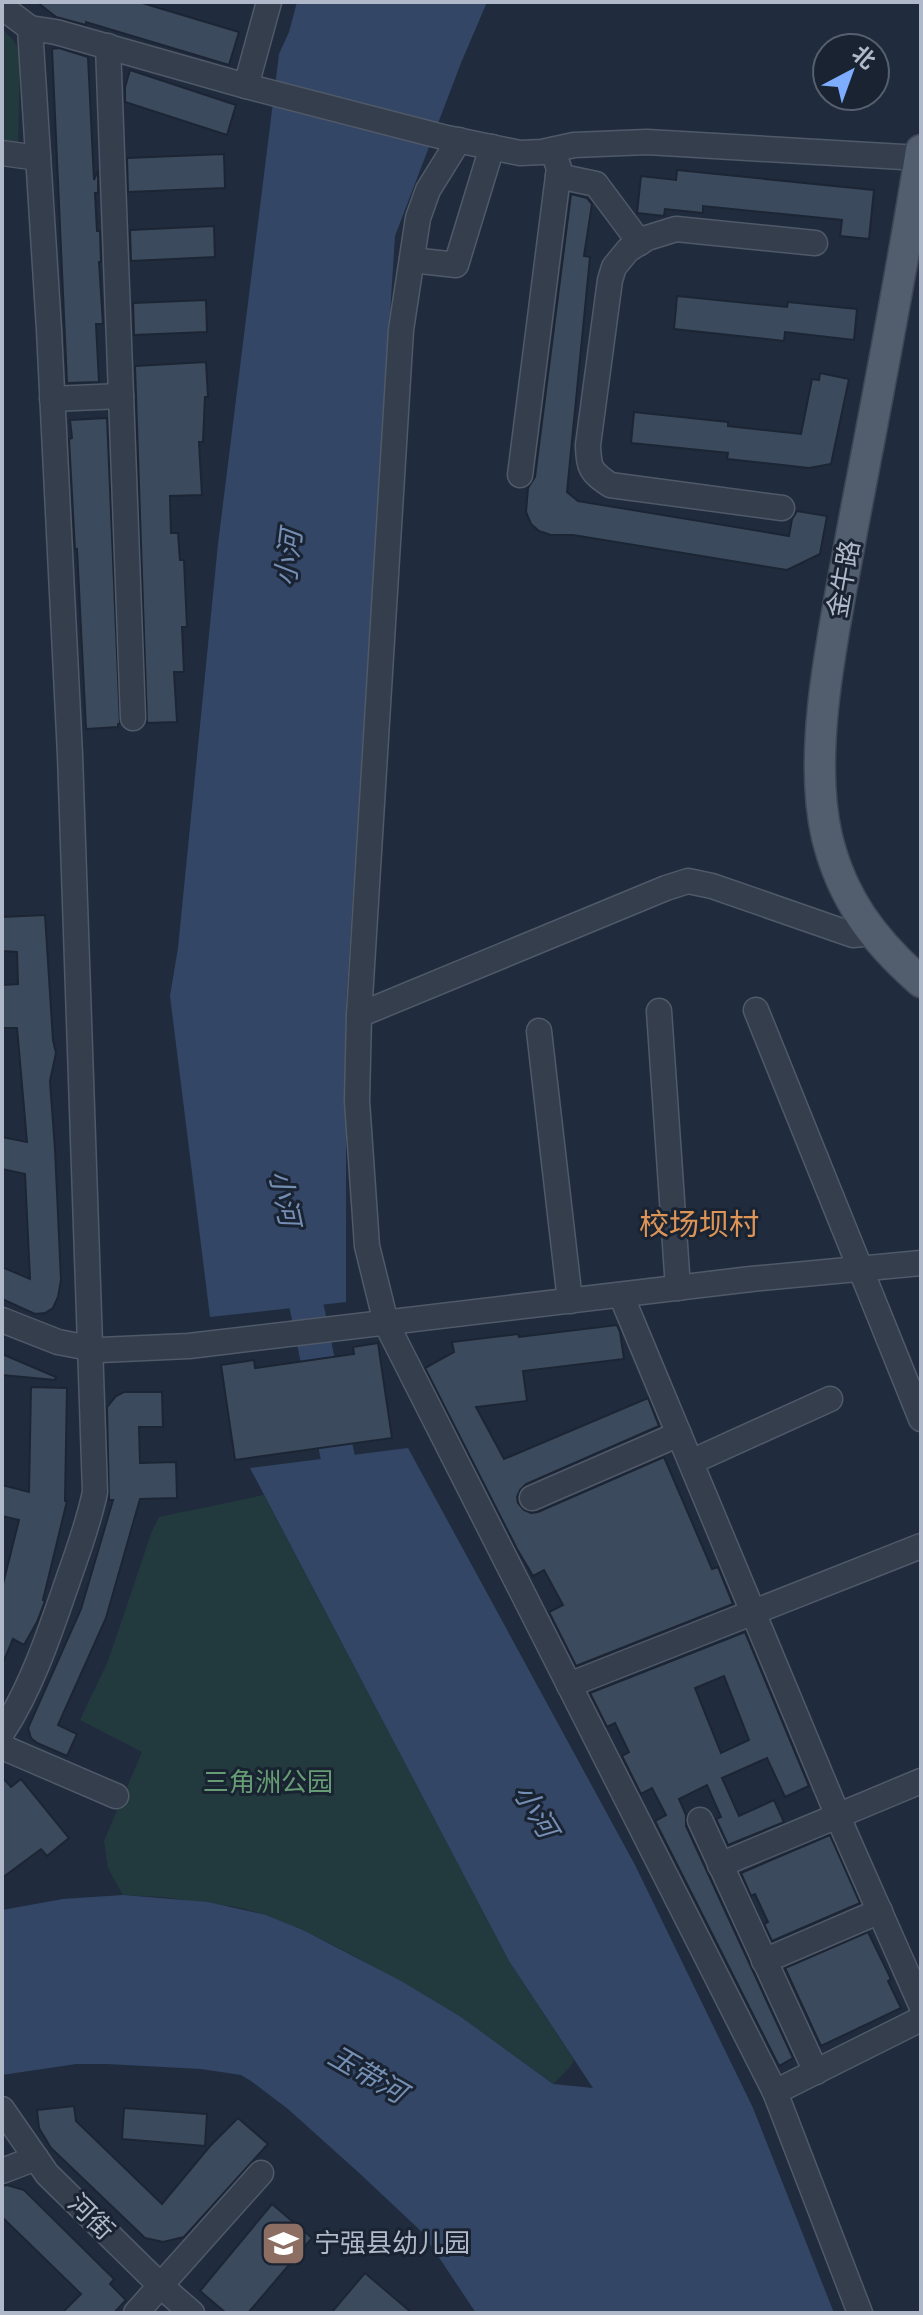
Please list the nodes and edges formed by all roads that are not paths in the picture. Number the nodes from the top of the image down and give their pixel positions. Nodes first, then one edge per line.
1 (269, 2) edge
2 (2, 7) edge
3 (30, 28) junction
4 (108, 46) junction
5 (246, 86) junction
6 (453, 139) junction
7 (492, 147) junction
8 (552, 150) junction
9 (2, 153) edge
10 (920, 154) edge
11 (38, 158) junction
12 (558, 176) junction
13 (640, 243) junction
14 (815, 243) dead end
15 (412, 260) junction
16 (121, 396) junction
17 (52, 399) junction
18 (520, 475) dead end
19 (782, 508) dead end
20 (133, 718) dead end
21 (872, 933) junction
22 (921, 982) edge
23 (756, 1010) dead end
24 (659, 1011) dead end
25 (359, 1015) junction
26 (539, 1031) dead end
27 (921, 1263) edge
28 (859, 1269) junction
29 (678, 1288) junction
30 (621, 1295) junction
31 (570, 1301) junction
32 (2, 1320) edge
33 (380, 1324) junction
34 (90, 1348) junction
35 (830, 1399) dead end
36 (921, 1419) edge
37 (679, 1434) junction
38 (691, 1462) junction
39 (532, 1498) dead end
40 (921, 1546) edge
41 (753, 1612) junction
42 (569, 1685) junction
43 (2, 1733) edge
44 (2, 1747) edge
45 (921, 1781) edge
46 (116, 1796) dead end
47 (838, 1815) junction
48 (700, 1820) dead end
49 (720, 1865) junction
50 (880, 1911) junction
51 (764, 1961) junction
52 (921, 2005) edge
53 (921, 2019) edge
54 (816, 2072) junction
55 (775, 2092) junction
56 (2, 2109) edge
57 (36, 2158) junction
58 (2, 2171) edge
59 (261, 2173) dead end
60 (161, 2286) junction
61 (136, 2313) edge
62 (192, 2313) edge
63 (860, 2313) edge

1 - 5 street
2 - 3 street
3 - 4 street
3 - 11 street
4 - 5 street
4 - 16 street
5 - 6 street
6 - 7 street
6 - 15 street
7 - 8 street
7 - 15 street
8 - 10 street
8 - 12 street
9 - 11 street
10 - 21 main road, 金牛路
11 - 17 street
12 - 13 street
12 - 18 street
13 - 14 street
13 - 19 street
15 - 25 street
16 - 17 street
16 - 20 street
17 - 34 street
21 - 22 main road, 金牛路
21 - 25 street
23 - 28 street
24 - 29 street
25 - 33 street
26 - 31 street
27 - 28 street
28 - 29 street
28 - 36 street
29 - 30 street
30 - 31 street
30 - 37 street
31 - 33 street
32 - 34 street
33 - 34 street
33 - 42 street
34 - 43 street
35 - 38 street
37 - 38 street
37 - 39 street
38 - 41 street
40 - 41 street
41 - 42 street
41 - 47 street
42 - 55 street
44 - 46 street
45 - 47 street
47 - 49 street
47 - 50 street
48 - 49 street
49 - 51 street
50 - 51 street
50 - 52 street
51 - 54 street
53 - 54 street
54 - 55 street
55 - 63 street
56 - 57 street, 河街
57 - 58 street
57 - 60 street, 河街
59 - 60 street
60 - 61 street
60 - 62 street, 河街

